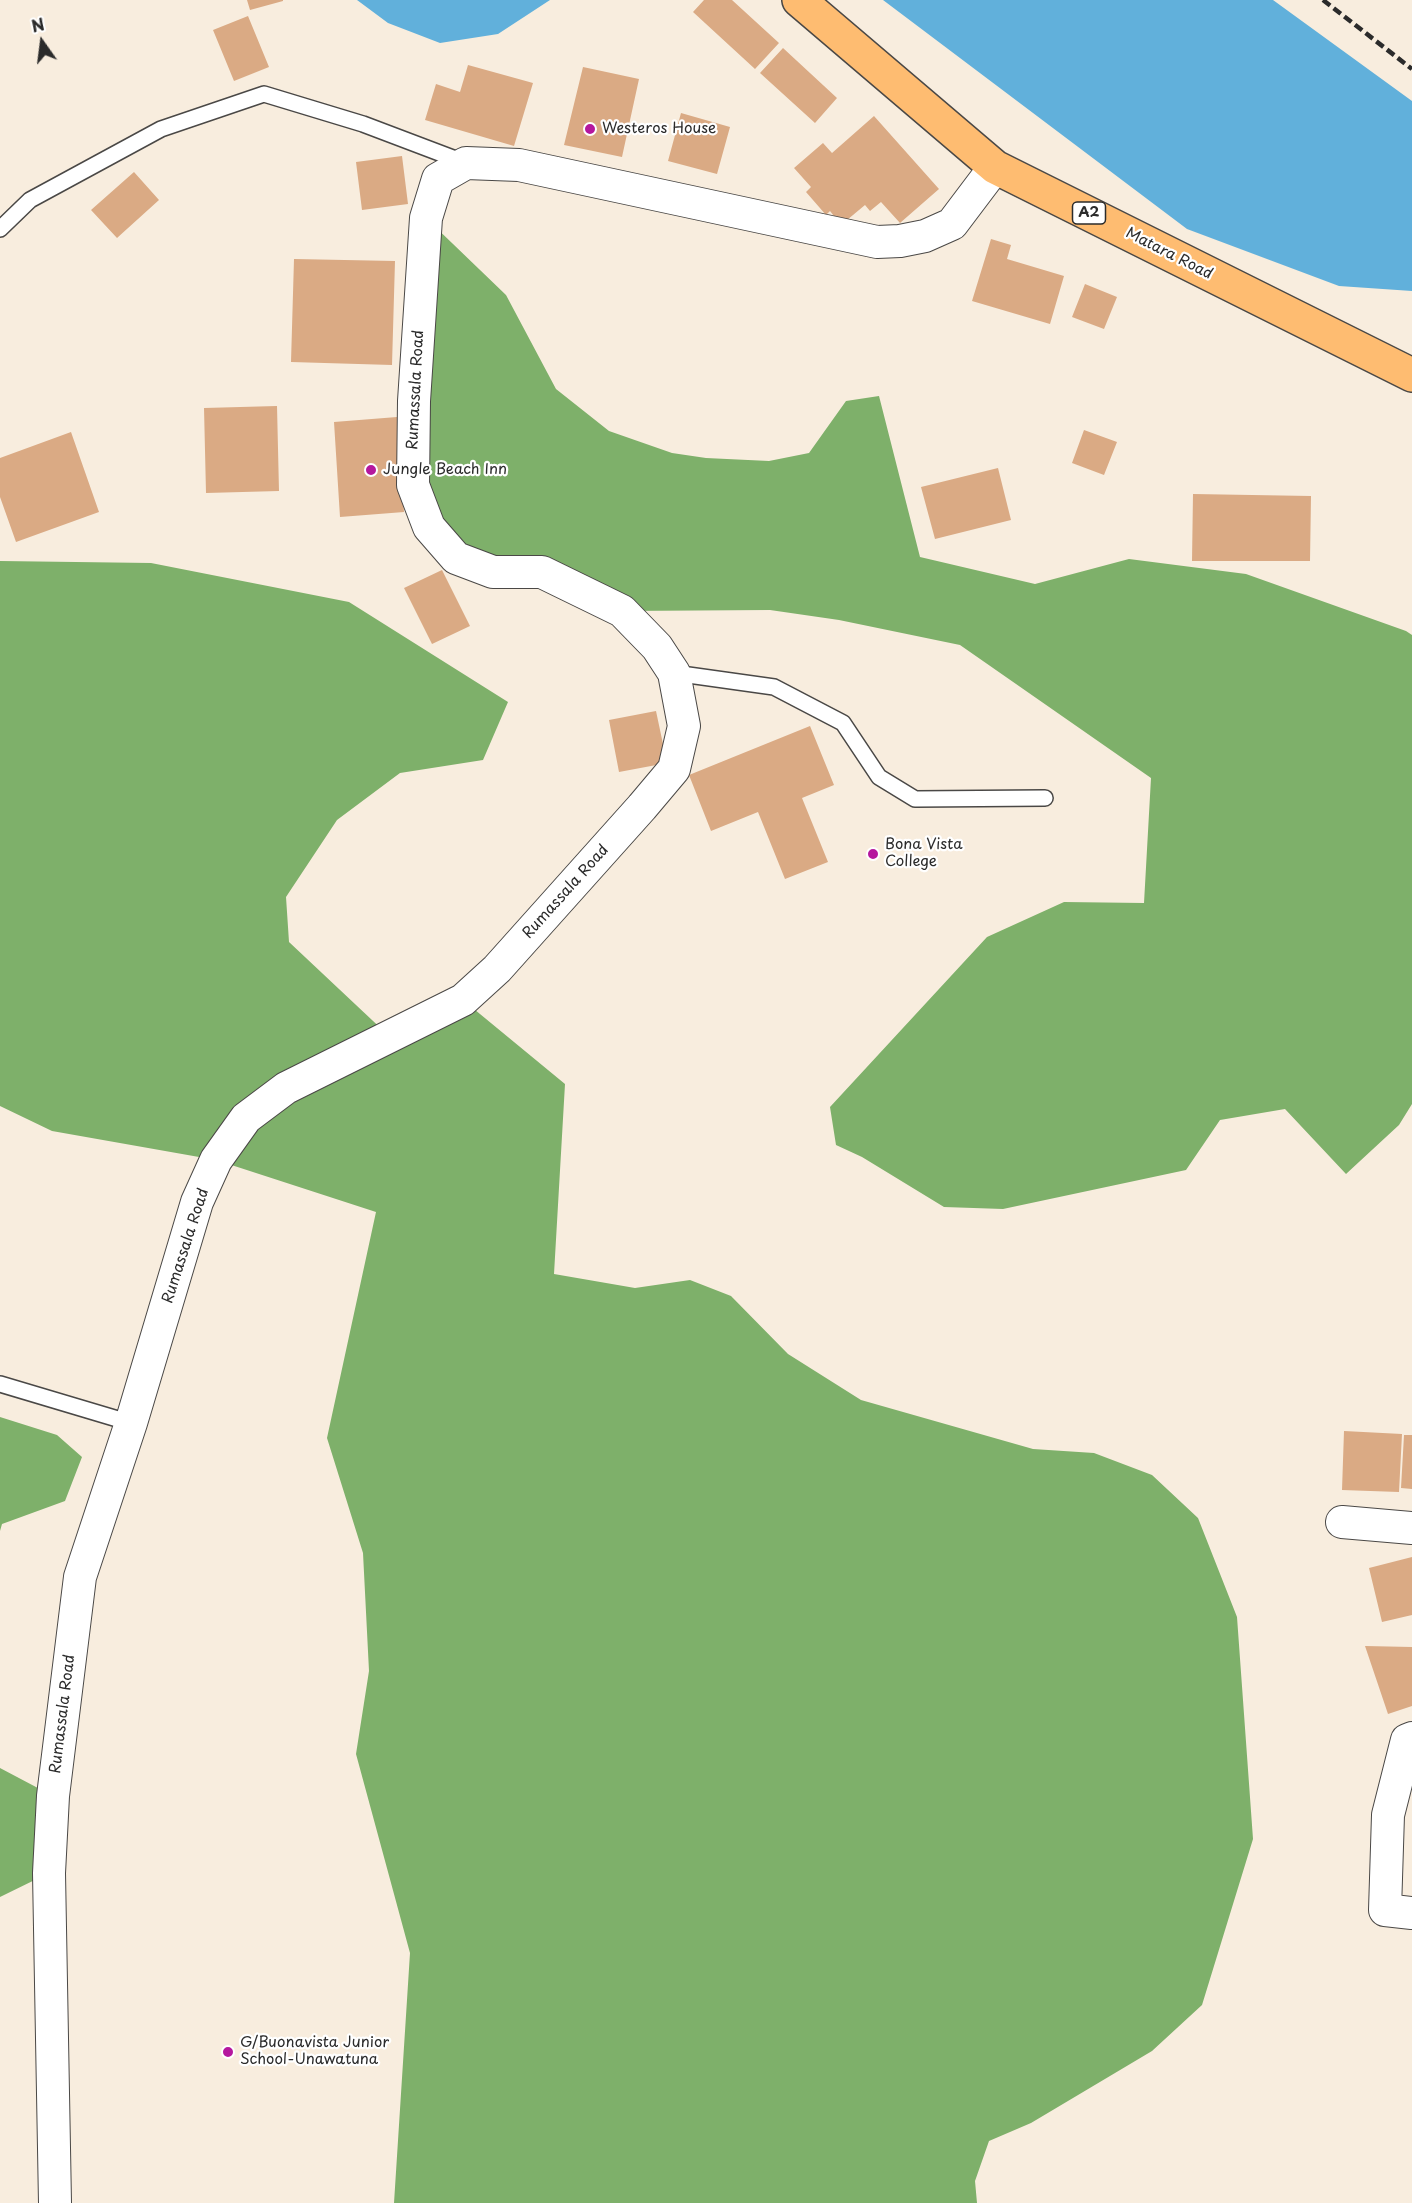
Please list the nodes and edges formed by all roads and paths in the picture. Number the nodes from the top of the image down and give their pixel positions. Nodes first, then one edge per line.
1 (800, 0) edge
2 (466, 163) junction
3 (995, 166) junction
4 (0, 229) edge
5 (1412, 375) edge
6 (674, 673) junction
7 (1045, 798) dead end
8 (0, 1384) edge
9 (131, 1423) junction
10 (1342, 1522) dead end
11 (1412, 1528) edge
12 (1412, 1738) edge
13 (1412, 1913) edge
14 (55, 2203) edge

1 - 3 highway, Matara Road / A2
2 - 3 street
2 - 4 lane
2 - 6 street, Rumassala Road
3 - 5 highway, Matara Road / A2
6 - 7 lane
6 - 9 street, Rumassala Road
8 - 9 lane
9 - 14 street, Rumassala Road
10 - 11 street
12 - 13 street

